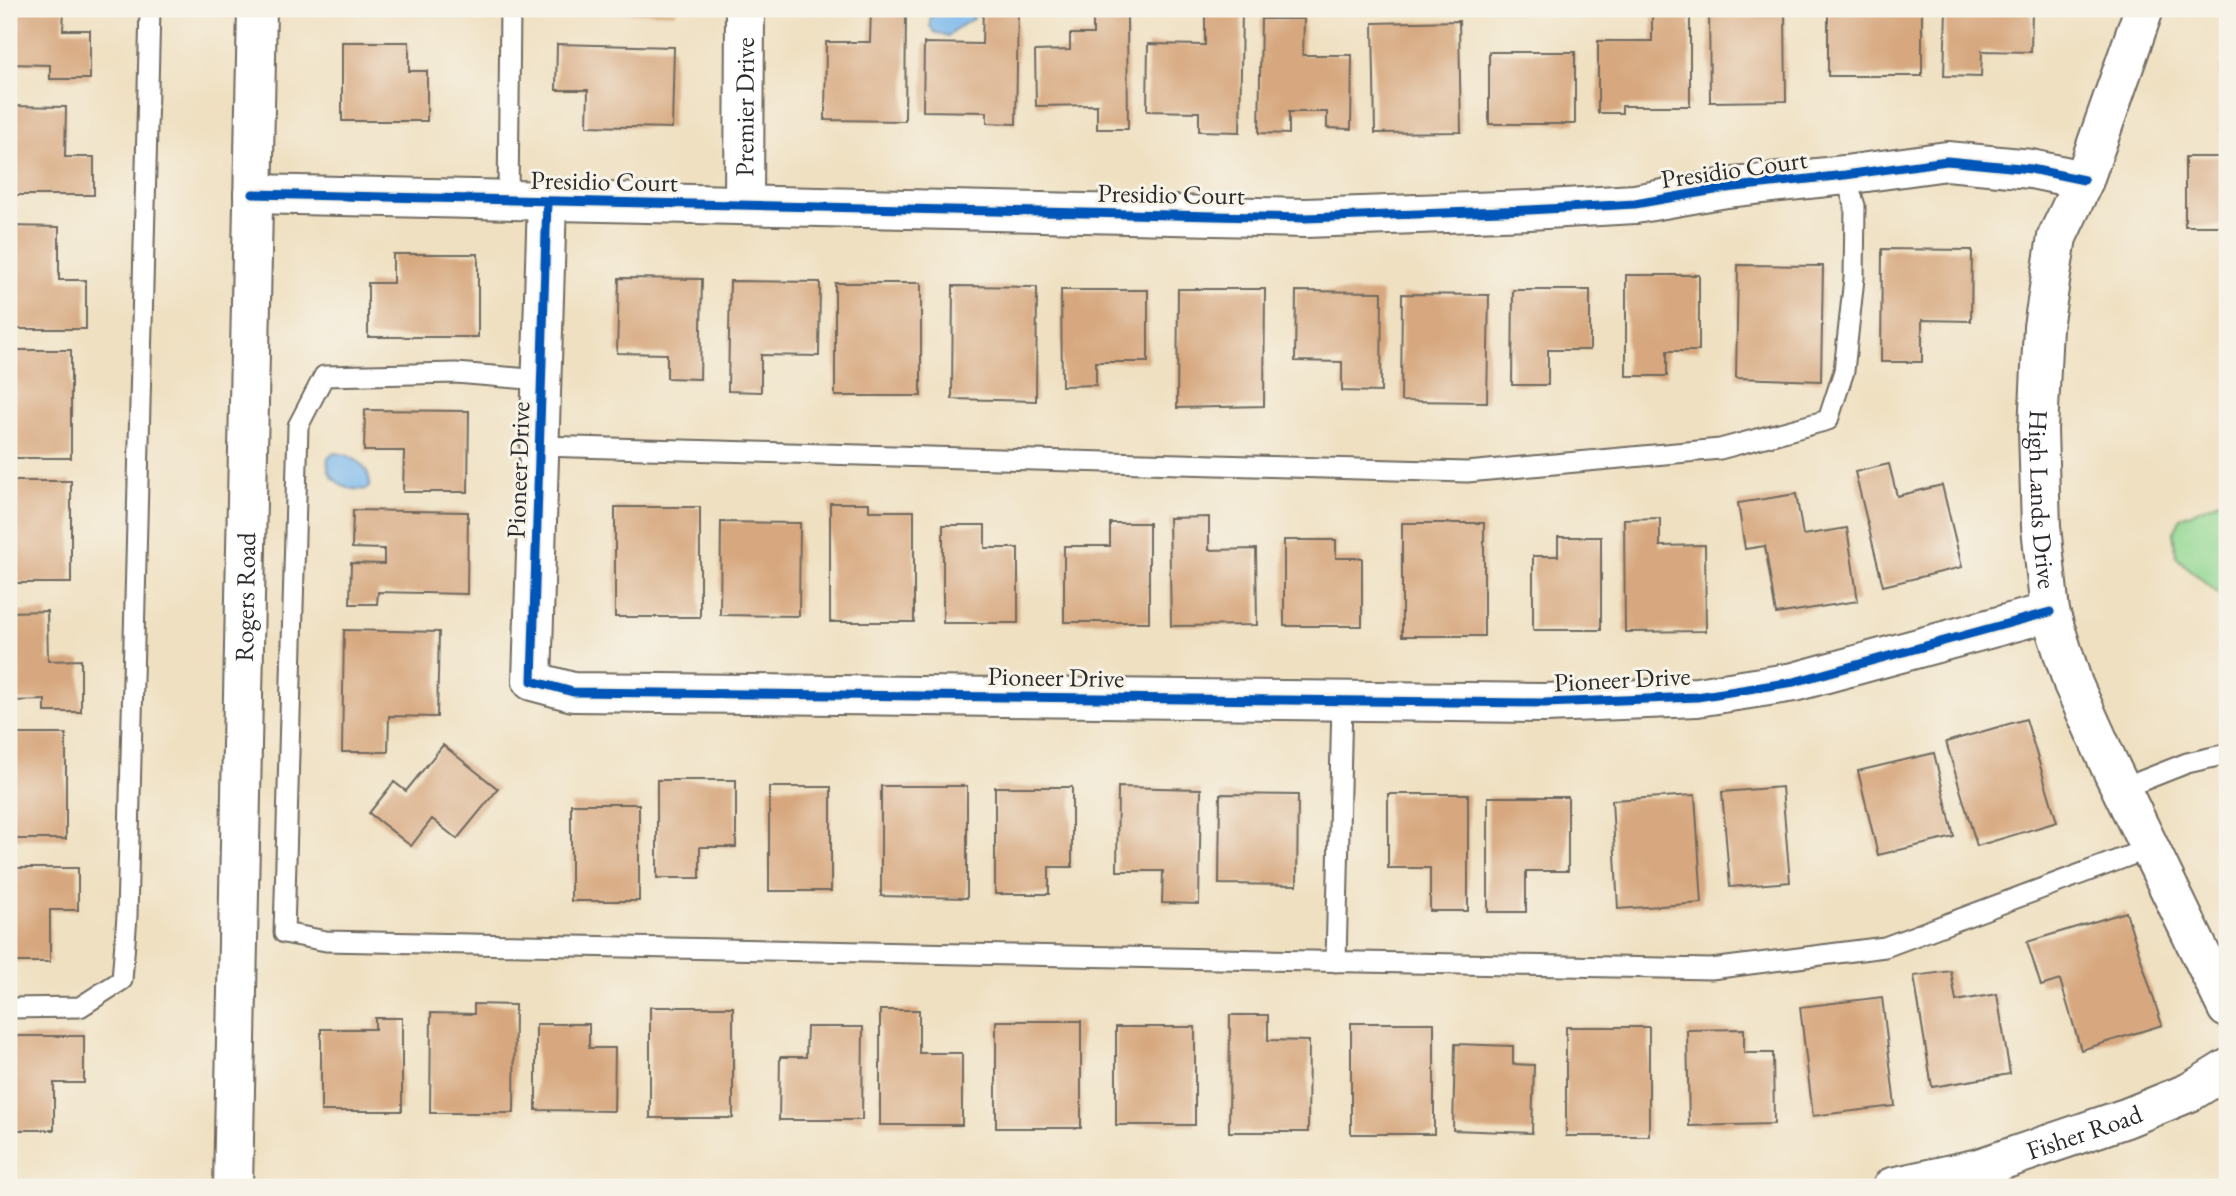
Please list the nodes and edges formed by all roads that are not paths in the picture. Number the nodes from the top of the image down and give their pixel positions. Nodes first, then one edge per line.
1 (150, 9) edge
2 (257, 9) edge
3 (510, 9) edge
4 (745, 9) edge
5 (2144, 9) edge
6 (1845, 176) junction
7 (2084, 180) junction
8 (253, 194) junction
9 (508, 200) junction
10 (547, 201) junction
11 (744, 205) junction
12 (541, 380) junction
13 (539, 446) junction
14 (2050, 612) junction
15 (1342, 701) junction
16 (2227, 754) edge
17 (2121, 789) junction
18 (2150, 848) junction
19 (1336, 962) junction
20 (9, 1008) edge
21 (2227, 1008) edge
22 (2227, 1069) edge
23 (233, 1187) edge
24 (1892, 1187) edge

1 - 20 lane
2 - 8 street, Rogers Road
3 - 9 lane
4 - 11 street, Premier Drive
5 - 7 street, High Lands Drive
6 - 7 street, Presidio Court
6 - 11 street, Presidio Court
6 - 13 lane
7 - 14 street, High Lands Drive
8 - 9 street, Presidio Court
8 - 23 street, Rogers Road
9 - 10 street, Presidio Court
10 - 11 street, Presidio Court
10 - 12 street, Pioneer Drive
12 - 13 street, Pioneer Drive
12 - 19 lane
13 - 15 street, Pioneer Drive
14 - 15 street, Pioneer Drive
14 - 17 street, High Lands Drive
15 - 19 lane
16 - 17 lane
17 - 18 street, High Lands Drive
18 - 19 lane
18 - 21 street, High Lands Drive
22 - 24 street, Fisher Road

